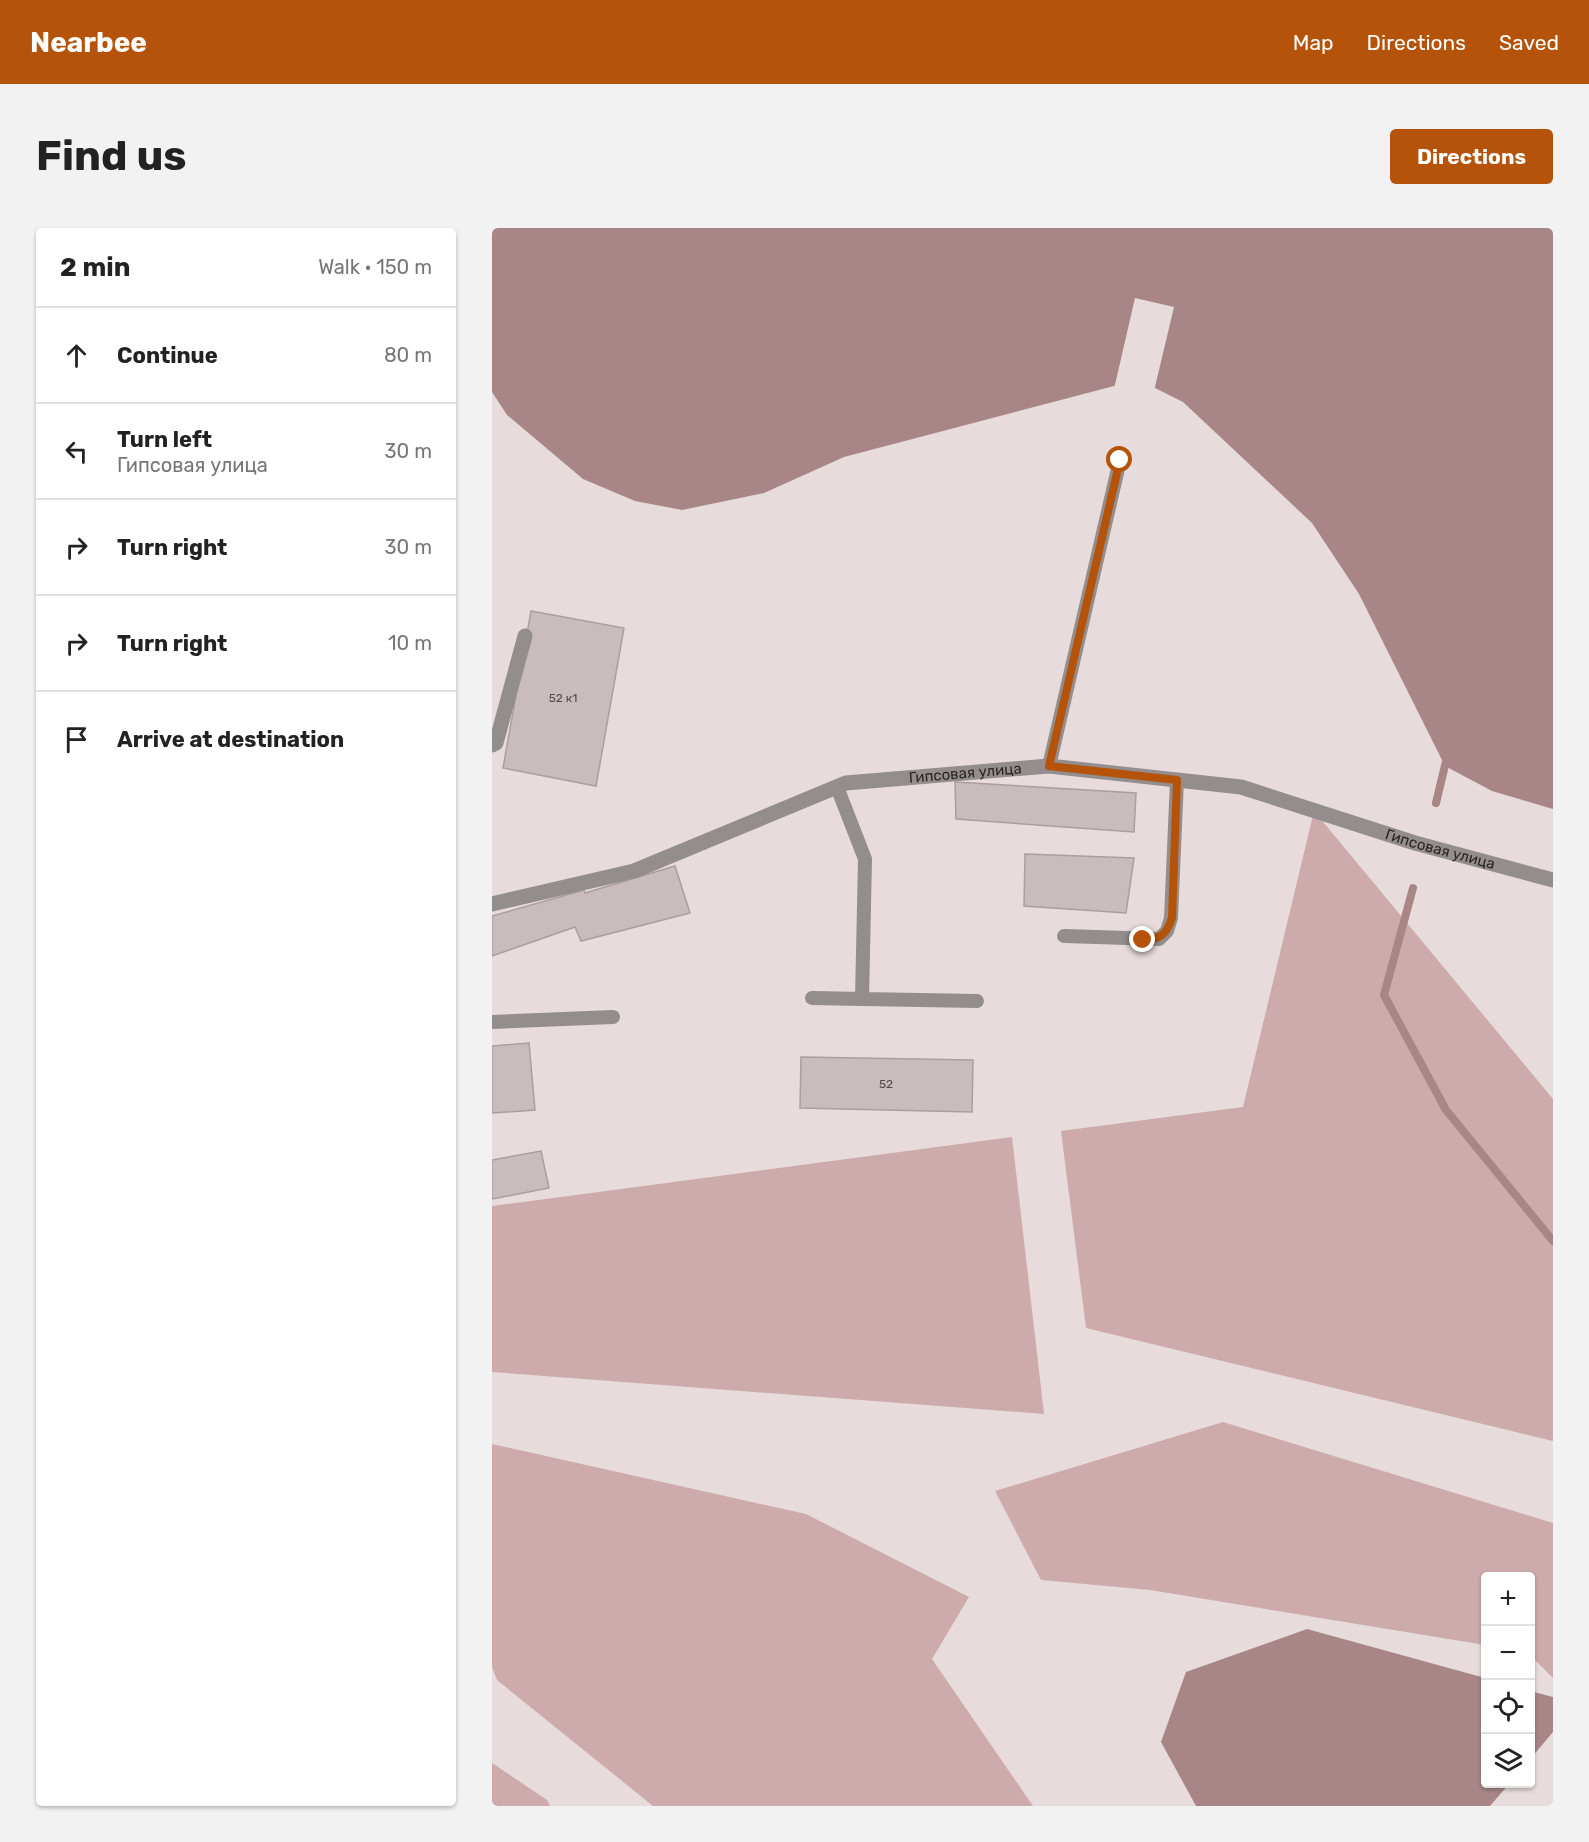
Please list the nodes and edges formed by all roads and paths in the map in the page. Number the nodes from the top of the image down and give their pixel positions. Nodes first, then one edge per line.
1 (1120, 460) dead end
2 (525, 636) dead end
3 (492, 745) edge
4 (1049, 766) junction
5 (1177, 780) junction
6 (837, 787) junction
7 (1553, 880) edge
8 (492, 904) edge
9 (1064, 936) dead end
10 (812, 998) dead end
11 (862, 999) junction
12 (977, 1001) dead end
13 (613, 1017) dead end
14 (492, 1022) edge

1 - 4 lane
2 - 3 street
4 - 5 street, Гипсовая улица
4 - 6 street, Гипсовая улица
5 - 7 street, Гипсовая улица
5 - 9 lane
6 - 8 street, Гипсовая улица
6 - 11 lane
10 - 11 lane
11 - 12 lane
13 - 14 lane

